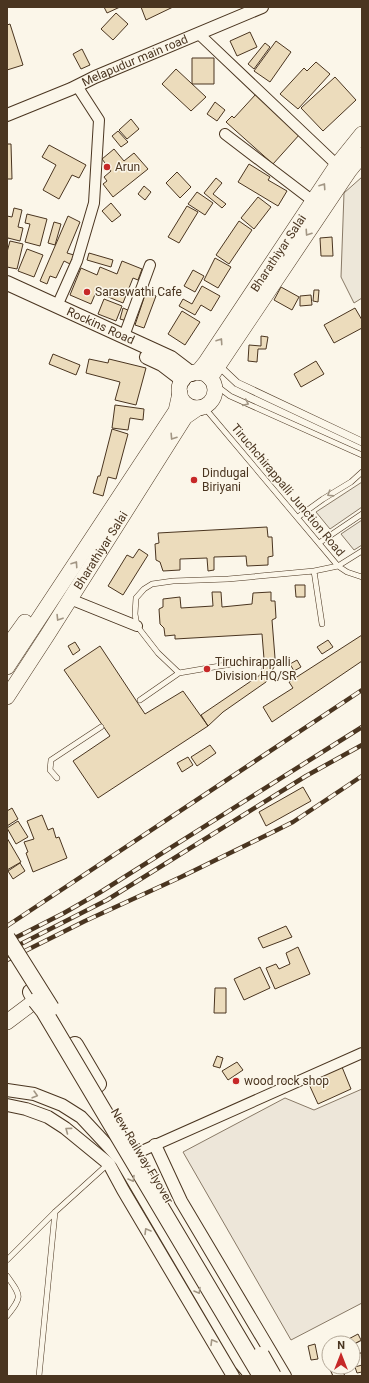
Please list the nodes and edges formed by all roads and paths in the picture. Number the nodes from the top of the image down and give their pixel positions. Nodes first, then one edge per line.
1 (262, 7) edge
2 (199, 34) junction
3 (77, 86) junction
4 (7, 115) edge
5 (225, 134) dead end
6 (362, 134) edge
7 (362, 155) edge
8 (337, 165) junction
9 (313, 201) junction
10 (150, 265) dead end
11 (7, 283) edge
12 (7, 292) edge
13 (57, 306) junction
14 (124, 336) junction
15 (219, 366) junction
16 (196, 380) junction
17 (201, 407) junction
18 (362, 442) edge
19 (362, 455) edge
20 (362, 472) edge
21 (362, 514) edge
22 (298, 517) junction
23 (319, 543) junction
24 (362, 551) edge
25 (338, 566) junction
26 (314, 571) junction
27 (362, 577) edge
28 (52, 598) junction
29 (70, 599) junction
30 (322, 624) dead end
31 (137, 626) junction
32 (7, 647) edge
33 (243, 662) dead end
34 (7, 667) edge
35 (179, 673) junction
36 (7, 697) edge
37 (140, 700) dead end
38 (101, 727) dead end
39 (57, 778) dead end
40 (7, 938) edge
41 (7, 954) edge
42 (37, 994) junction
43 (7, 1013) edge
44 (7, 1022) edge
45 (362, 1053) edge
46 (7, 1090) edge
47 (7, 1105) edge
48 (155, 1145) junction
49 (121, 1160) junction
50 (109, 1164) junction
51 (55, 1212) junction
52 (7, 1260) edge
53 (7, 1276) edge
54 (7, 1316) edge
55 (39, 1376) edge
56 (233, 1376) edge
57 (251, 1376) edge
58 (261, 1376) edge
59 (273, 1376) edge
60 (285, 1376) edge

1 - 2 street, Melapudur main road
2 - 3 street, Melapudur main road
2 - 8 street
3 - 4 street, Melapudur main road
3 - 13 street
5 - 9 street
6 - 8 main road, Bharathiyar Salai
7 -> 15 main road, Bharathiyar Salai
9 -> 8 main road, Bharathiyar Salai
16 -> 9 main road, Bharathiyar Salai
10 - 14 street
11 - 13 main road, Rockins Road
12 - 16 main road, Rockins Road
13 - 14 main road, Rockins Road
14 - 16 main road, Rockins Road
15 - 16 main road, Bharathiyar Salai
15 - 18 street
16 - 17 main road
16 - 17 main road, Bharathiyar Salai
16 -> 19 lane
28 -> 16 main road, Bharathiyar Salai
17 - 22 lane, Tiruchchirappalli Junction Road
17 -> 29 main road, Bharathiyar Salai
20 -> 22 lane
21 - 23 lane
22 - 23 lane, Tiruchchirappalli Junction Road
23 - 25 lane, Tiruchchirappalli Junction Road
24 - 25 lane
25 - 26 lane
25 - 27 lane, Tiruchchirappalli Junction Road
26 - 30 lane
26 - 31 lane
28 - 32 main road
28 - 34 main road, Bharathiyar Salai
29 - 31 street
29 -> 36 main road, Bharathiyar Salai
31 - 35 lane
33 - 35 lane
35 - 37 lane
38 - 39 lane
40 - 42 highway, New Railway Flyover, bridge
41 - 42 highway, New Railway Flyover
42 - 43 main road
42 - 44 main road
42 - 58 highway, New Railway Flyover, bridge
42 - 59 highway, New Railway Flyover, bridge
45 - 48 street
46 -> 49 street
50 -> 47 street
48 - 49 street
48 - 60 street
49 - 50 street
49 -> 57 street
50 - 51 lane
56 -> 50 street
51 - 52 lane
51 - 55 lane
53 - 54 lane

